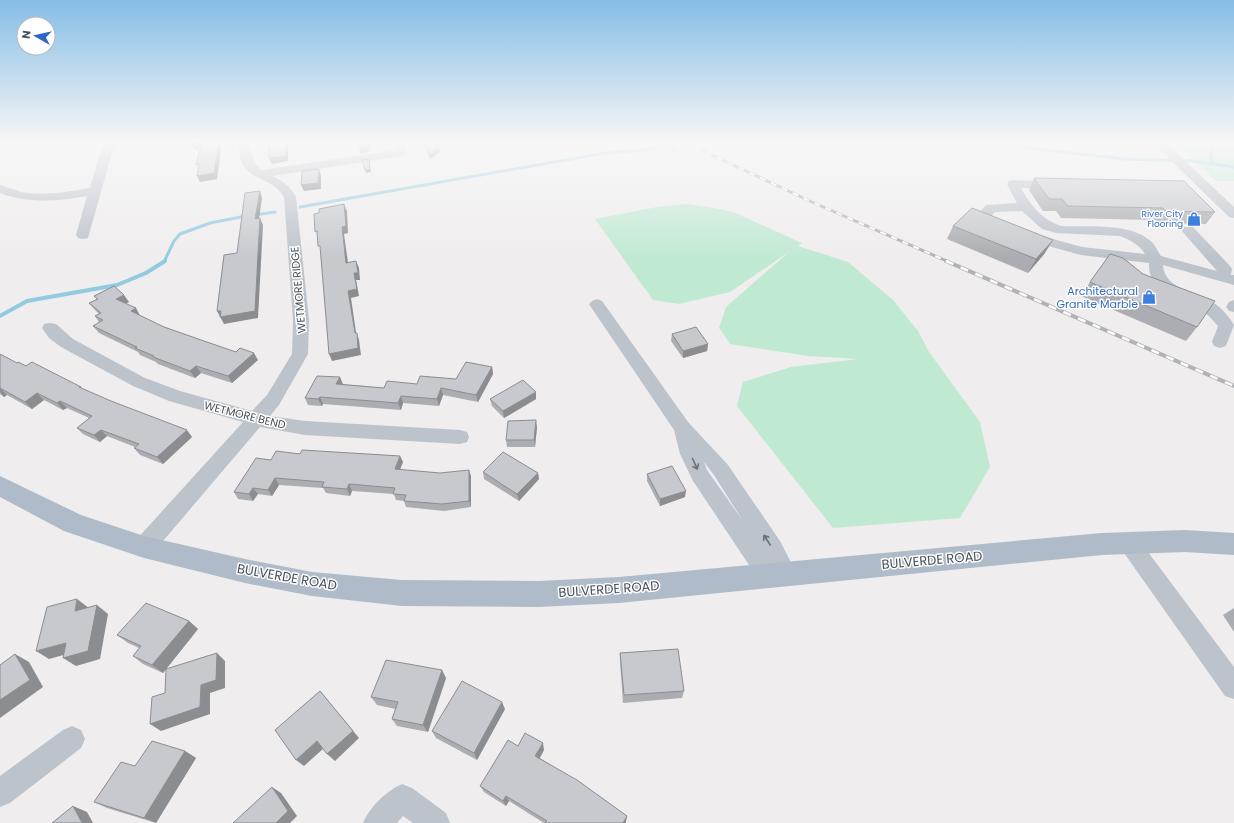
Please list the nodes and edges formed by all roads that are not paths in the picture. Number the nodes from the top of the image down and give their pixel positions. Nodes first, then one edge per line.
1 (98, 180) edge
2 (271, 180) edge
3 (1200, 180) edge
4 (1068, 185) edge
5 (0, 189) edge
6 (95, 191) junction
7 (1025, 207) junction
8 (1234, 214) edge
9 (1188, 230) dead end
10 (83, 235) dead end
11 (1156, 259) junction
12 (1229, 279) edge
13 (597, 304) dead end
14 (50, 328) dead end
15 (1220, 342) dead end
16 (257, 420) junction
17 (460, 437) dead end
18 (0, 486) edge
19 (1130, 543) junction
20 (1234, 544) edge
21 (144, 547) junction
22 (777, 575) junction
23 (1234, 687) edge
24 (72, 739) dead end
25 (0, 793) edge
26 (377, 823) edge
27 (436, 823) edge

1 - 6 street
2 - 16 street, WETMORE RIDGE
3 - 8 street
4 - 7 street
5 - 6 street
6 - 10 street
7 - 11 street
7 - 11 street
9 - 12 street
11 - 12 street
11 - 15 street
13 - 22 street
14 - 16 street, WETMORE BEND
16 - 17 street, WETMORE BEND
16 - 21 street, WETMORE RIDGE
18 - 21 main road, BULVERDE ROAD
19 - 20 main road, BULVERDE ROAD
19 - 22 main road, BULVERDE ROAD
19 - 23 street
21 - 22 main road, BULVERDE ROAD
24 - 25 street
26 - 27 street

